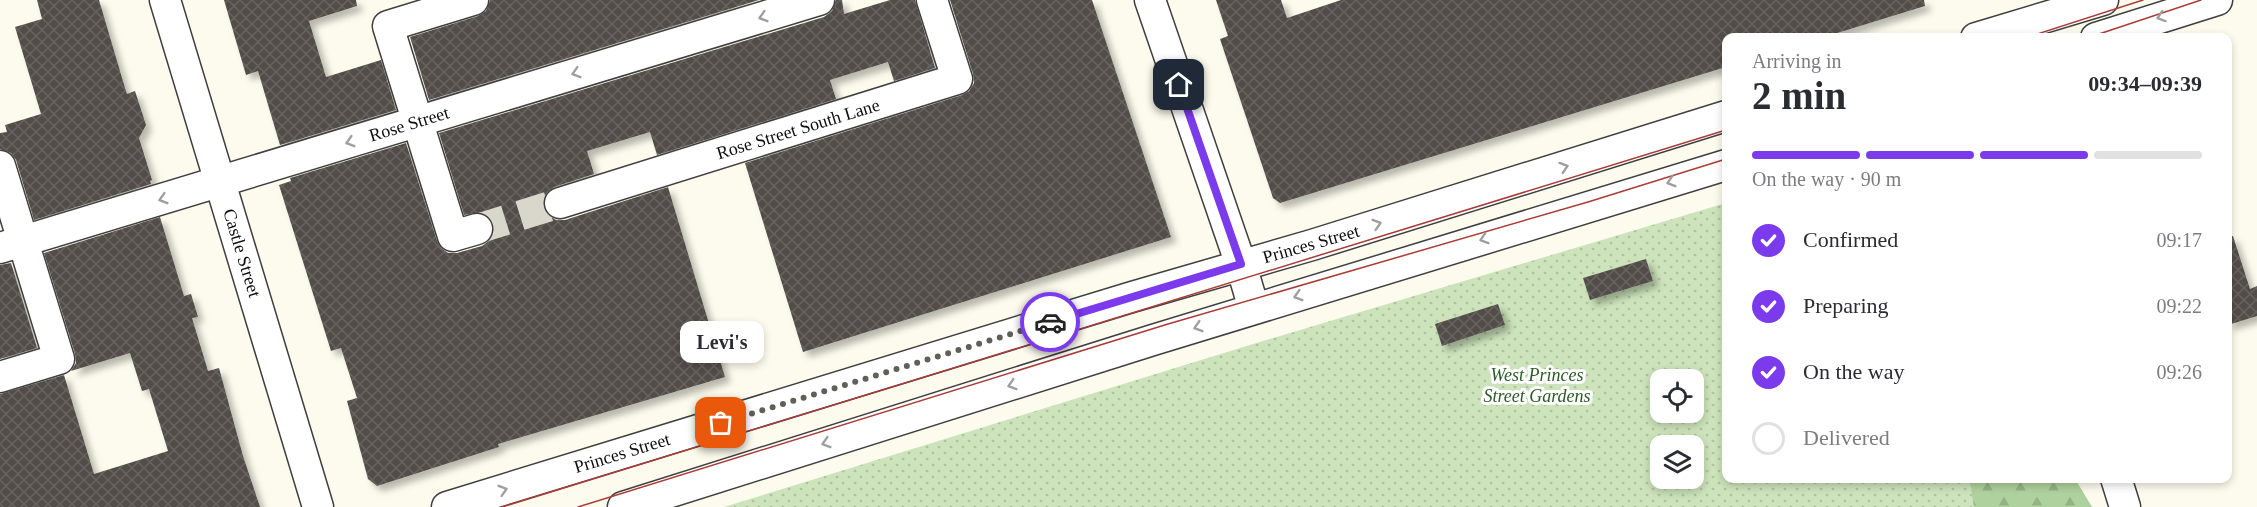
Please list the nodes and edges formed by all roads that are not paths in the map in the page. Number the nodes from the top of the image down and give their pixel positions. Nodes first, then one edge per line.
1 (165, 0) edge
2 (473, 0) edge
3 (819, 0) edge
4 (932, 0) edge
5 (1150, 0) edge
6 (2103, 0) edge
7 (2217, 0) edge
8 (2040, 18) edge
9 (1992, 33) edge
10 (2112, 33) edge
11 (1722, 117) edge
12 (417, 122) junction
13 (0, 166) edge
14 (1722, 166) edge
15 (223, 190) junction
16 (560, 203) tunnel mouth
17 (477, 229) tunnel mouth
18 (11, 244) edge
19 (1241, 264) junction
20 (1254, 309) junction
21 (0, 377) edge
22 (2118, 483) edge
23 (318, 507) edge
24 (447, 507) edge
25 (624, 507) edge
26 (2125, 507) edge

1 - 15 street, Castle Street
2 - 12 street
3 -> 12 street, Rose Street
4 - 16 street, Rose Street South Lane
5 - 19 street
6 - 8 street
7 -> 10 street
8 - 9 street
19 -> 11 street, Princes Street
12 -> 15 street, Rose Street
12 - 17 street
13 - 18 street
14 -> 20 street
15 -> 18 street, Rose Street
15 - 23 street, Castle Street
18 - 21 street
19 - 20 street
24 -> 19 street, Princes Street
20 -> 25 street
22 - 26 street

